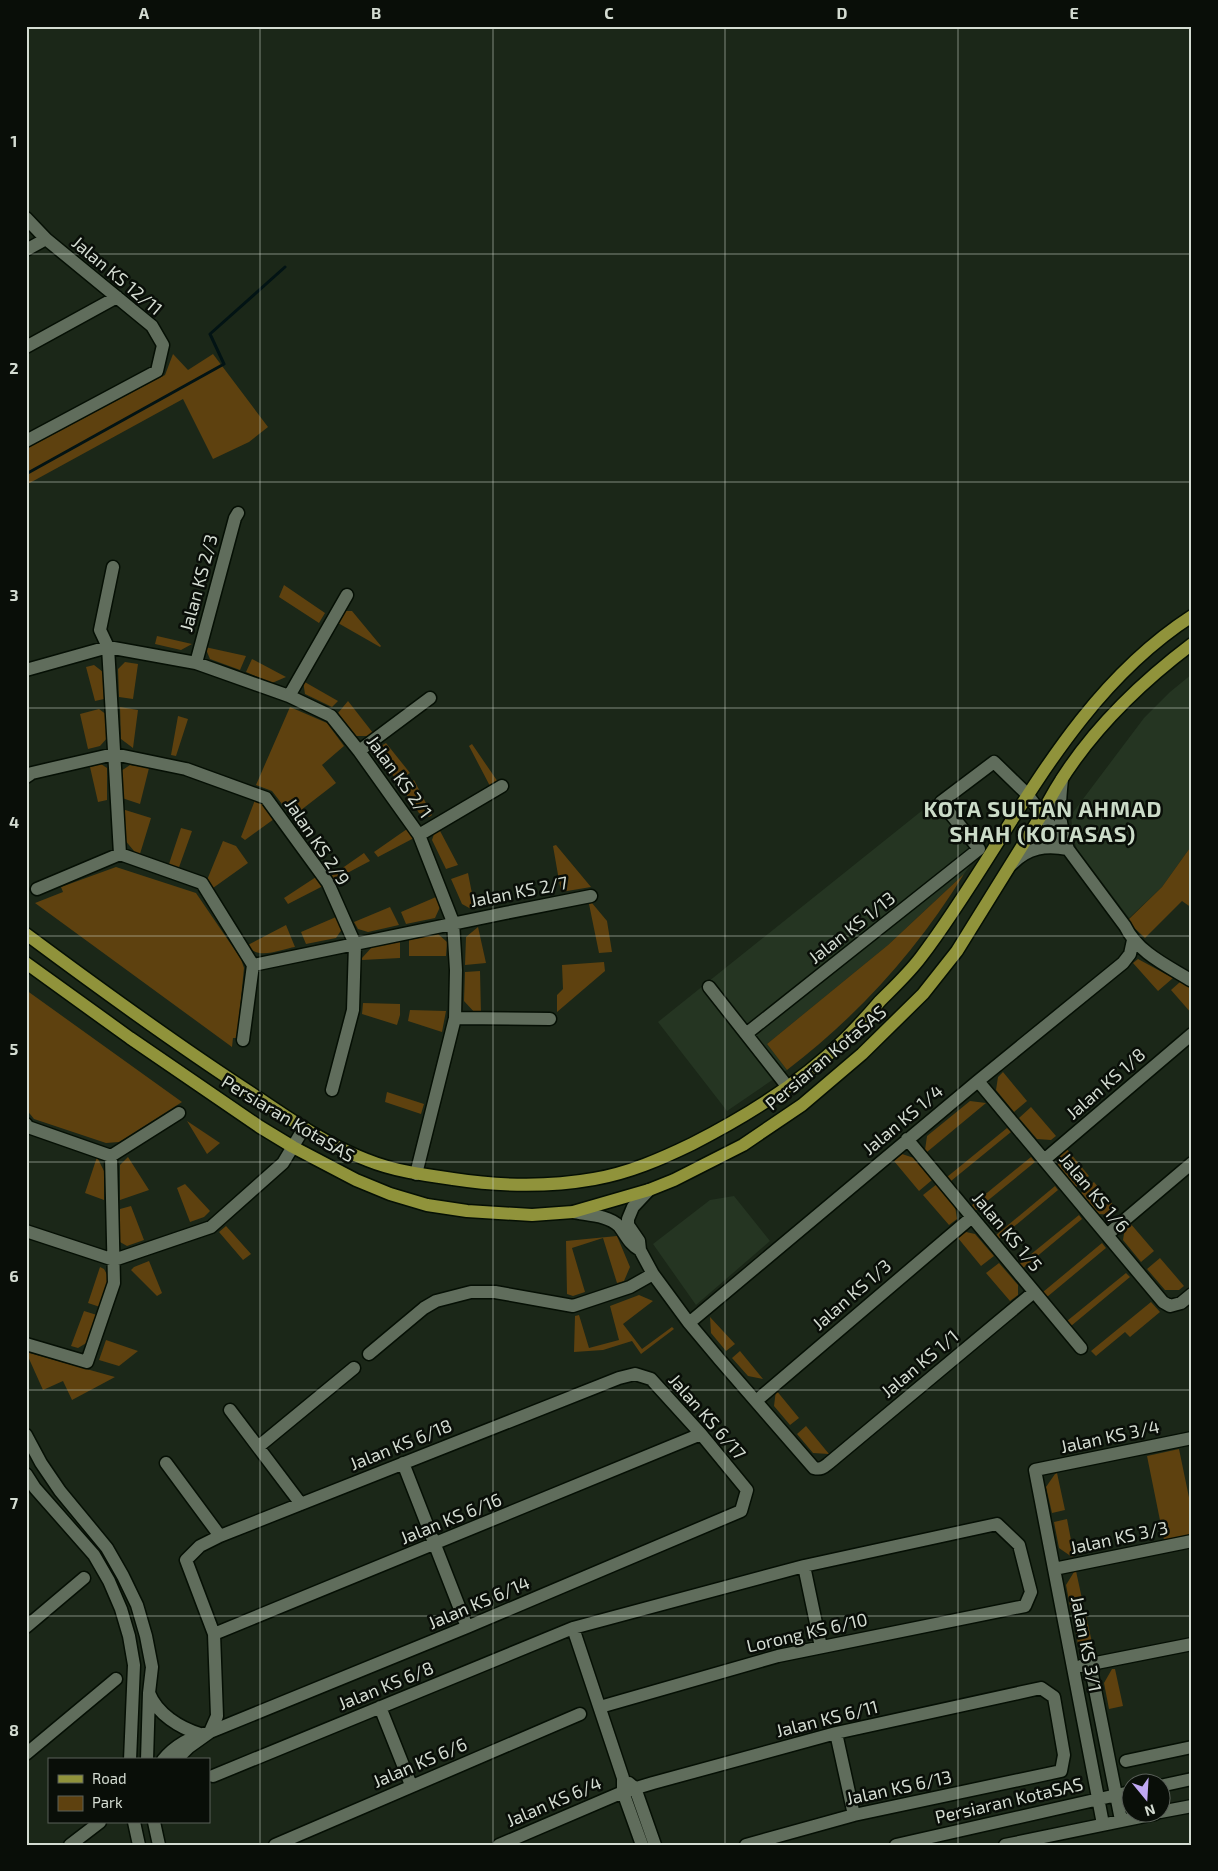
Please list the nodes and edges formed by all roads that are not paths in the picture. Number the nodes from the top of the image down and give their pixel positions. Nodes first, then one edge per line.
1 (26, 218) edge
2 (46, 239) junction
3 (26, 250) edge
4 (117, 297) junction
5 (26, 347) edge
6 (26, 441) edge
7 (238, 513) dead end
8 (113, 567) dead end
9 (348, 595) dead end
10 (1192, 616) edge
11 (1192, 644) edge
12 (108, 647) junction
13 (196, 663) junction
14 (26, 670) edge
15 (289, 696) junction
16 (430, 698) dead end
17 (360, 751) junction
18 (114, 754) junction
19 (26, 777) edge
20 (1062, 778) junction
21 (502, 786) dead end
22 (1027, 794) junction
23 (1042, 814) junction
24 (419, 835) junction
25 (1068, 849) junction
26 (120, 854) junction
27 (1006, 871) junction
28 (36, 889) dead end
29 (591, 896) dead end
30 (453, 922) junction
31 (26, 934) edge
32 (1133, 940) junction
33 (355, 944) junction
34 (26, 963) edge
35 (253, 965) junction
36 (1192, 981) edge
37 (709, 987) dead end
38 (455, 1018) junction
39 (550, 1019) dead end
40 (746, 1034) junction
41 (1192, 1034) edge
42 (243, 1040) dead end
43 (978, 1081) junction
44 (787, 1086) junction
45 (332, 1090) dead end
46 (179, 1113) dead end
47 (26, 1124) edge
48 (304, 1128) junction
49 (907, 1139) junction
50 (293, 1147) junction
51 (111, 1156) junction
52 (1044, 1160) junction
53 (1192, 1163) edge
54 (416, 1174) junction
55 (649, 1190) junction
56 (573, 1212) junction
57 (972, 1217) junction
58 (26, 1231) edge
59 (1107, 1235) junction
60 (640, 1250) junction
61 (114, 1260) junction
62 (653, 1274) junction
63 (1034, 1292) junction
64 (1192, 1294) edge
65 (689, 1323) junction
66 (26, 1344) edge
67 (1081, 1348) dead end
68 (369, 1354) dead end
69 (354, 1368) dead end
70 (635, 1374) joint
71 (756, 1401) junction
72 (230, 1410) dead end
73 (701, 1434) junction
74 (26, 1435) edge
75 (1192, 1438) edge
76 (258, 1448) junction
77 (166, 1463) dead end
78 (403, 1463) junction
79 (1035, 1470) joint
80 (26, 1474) edge
81 (747, 1490) joint
82 (301, 1504) junction
83 (220, 1536) junction
84 (1192, 1541) edge
85 (435, 1545) junction
86 (804, 1566) junction
87 (1054, 1569) junction
88 (84, 1578) dead end
89 (1025, 1606) joint
90 (26, 1627) edge
91 (468, 1627) junction
92 (573, 1628) junction
93 (214, 1634) junction
94 (1192, 1644) edge
95 (821, 1647) junction
96 (1090, 1664) junction
97 (1073, 1668) junction
98 (116, 1680) dead end
99 (149, 1693) junction
100 (600, 1707) junction
101 (380, 1708) junction
102 (580, 1714) dead end
103 (205, 1733) junction
104 (836, 1733) junction
105 (1192, 1747) edge
106 (26, 1754) edge
107 (130, 1758) edge
108 (147, 1758) edge
109 (165, 1758) edge
110 (178, 1758) edge
111 (1126, 1761) dead end
112 (1061, 1771) joint
113 (213, 1776) dead end
114 (1192, 1780) edge
115 (1170, 1784) edge
116 (412, 1785) junction
117 (629, 1790) junction
118 (1120, 1794) edge
119 (1116, 1795) junction
120 (1098, 1799) junction
121 (1192, 1806) edge
122 (1170, 1810) edge
123 (854, 1815) junction
124 (1120, 1815) edge
125 (1120, 1820) edge
126 (97, 1824) edge
127 (134, 1824) edge
128 (154, 1824) edge
129 (1103, 1824) junction
130 (70, 1845) edge
131 (139, 1845) edge
132 (159, 1845) edge
133 (275, 1845) edge
134 (499, 1845) edge
135 (642, 1845) edge
136 (655, 1845) edge
137 (746, 1845) edge
138 (896, 1845) edge
139 (1005, 1845) edge

1 - 2 street, Jalan KS 12/11
2 - 3 street
2 - 4 street, Jalan KS 12/11
4 - 5 street
4 - 6 street, Jalan KS 12/11
7 - 13 street, Jalan KS 2/3
8 - 12 street
9 - 15 street
10 - 22 main road, Persiaran KotaSAS
11 - 20 main road, Persiaran KotaSAS
12 - 13 street, Jalan KS 2/1
12 - 14 street, Jalan KS 2/1
12 - 18 street
13 - 15 street, Jalan KS 2/1
15 - 17 street, Jalan KS 2/1
16 - 17 street
17 - 24 street, Jalan KS 2/1
18 - 19 street, Jalan KS 2/9
18 - 26 street
18 - 33 street, Jalan KS 2/9
20 - 23 main road, Persiaran KotaSAS
20 - 25 street
21 - 24 street
22 - 23 street
22 - 40 street, Jalan KS 1/13
22 - 44 main road, Persiaran KotaSAS
23 - 25 street
23 - 27 main road, Persiaran KotaSAS
24 - 30 street, Jalan KS 2/1
25 - 27 street
25 - 32 street
26 - 28 street
26 - 35 street
27 - 55 main road, Persiaran KotaSAS
29 - 30 street, Jalan KS 2/7
30 - 33 street, Jalan KS 2/7
30 - 38 street, Jalan KS 2/1
31 - 48 main road, Persiaran KotaSAS
32 - 36 street
32 - 43 street, Jalan KS 1/4
33 - 35 street, Jalan KS 2/7
33 - 45 street, Jalan KS 2/9
34 - 50 main road, Persiaran KotaSAS
35 - 42 street
37 - 40 street
38 - 39 street
38 - 54 street, Jalan KS 2/1
40 - 44 street
41 - 52 street, Jalan KS 1/8
43 - 49 street, Jalan KS 1/4
43 - 52 street, Jalan KS 1/6
44 - 54 main road, Persiaran KotaSAS
46 - 51 street
47 - 51 street
48 - 50 street
48 - 54 main road, Persiaran KotaSAS
49 - 57 street, Jalan KS 1/5
49 - 65 street, Jalan KS 1/4
50 - 56 main road, Persiaran KotaSAS
50 - 61 street
51 - 61 street
52 - 59 street, Jalan KS 1/6
53 - 59 street
55 - 56 main road, Persiaran KotaSAS
55 - 60 street
56 - 60 street
57 - 63 street, Jalan KS 1/5
57 - 71 street, Jalan KS 1/3
58 - 61 street
59 - 64 street, Jalan KS 1/6
60 - 62 street
61 - 66 street
62 - 65 street
62 - 68 street
63 - 67 street, Jalan KS 1/5
63 - 71 street, Jalan KS 1/1
65 - 71 street
69 - 76 street
70 - 73 street, Jalan KS 6/17
70 - 78 street, Jalan KS 6/18
72 - 76 street
73 - 81 street, Jalan KS 6/17
73 - 85 street, Jalan KS 6/16
74 - 99 street
75 - 79 street, Jalan KS 3/4
76 - 82 street
77 - 83 street
78 - 82 street, Jalan KS 6/18
78 - 85 street
79 - 87 street, Jalan KS 3/1
80 - 107 street
81 - 91 street, Jalan KS 6/14
82 - 83 street, Jalan KS 6/18
83 - 93 street, Jalan KS 6/18
84 - 87 street, Jalan KS 3/3
85 - 91 street
85 - 93 street, Jalan KS 6/16
86 - 89 street, Jalan KS 6/8
86 - 92 street, Jalan KS 6/8
86 - 95 street
87 - 97 street, Jalan KS 3/1
88 - 90 street
89 - 95 street, Lorong KS 6/10
91 - 103 street, Jalan KS 6/14
92 - 100 street
92 - 101 street, Jalan KS 6/8
93 - 103 street
94 - 96 street
95 - 100 street, Lorong KS 6/10
96 - 97 street
96 - 119 street, Jalan KS 3/1
97 - 120 street, Jalan KS 3/1
98 - 106 street
99 - 103 street
99 - 108 street
100 - 117 street
101 - 113 street, Jalan KS 6/8
101 - 116 street
102 - 116 street, Jalan KS 6/6
103 - 109 street
103 - 110 street
104 - 112 street, Jalan KS 6/11
104 - 117 street, Jalan KS 6/11
104 - 123 street
105 - 111 street
112 - 123 street, Jalan KS 6/13
114 - 115 street
116 - 133 street, Jalan KS 6/6
117 - 134 street, Jalan KS 6/4
117 - 135 street
117 - 136 street
118 - 119 street, Persiaran KotaSAS
119 - 120 street, Persiaran KotaSAS
119 - 124 street, Jalan KS 3/1
120 - 129 street, Jalan KS 3/1
120 - 138 street, Persiaran KotaSAS
121 - 122 street
123 - 137 street, Jalan KS 6/13
125 - 129 street
126 - 130 street
127 - 131 street
128 - 132 street
129 - 139 street

